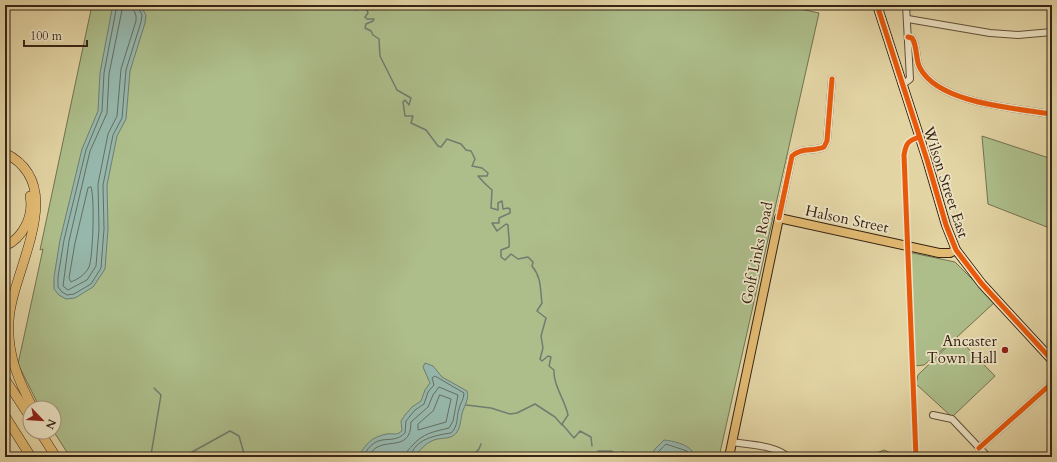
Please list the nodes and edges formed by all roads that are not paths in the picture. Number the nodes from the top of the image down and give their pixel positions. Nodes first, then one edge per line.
1 (877, 5) edge
2 (906, 5) edge
3 (908, 19) junction
4 (1052, 32) edge
5 (908, 37) junction
6 (832, 80) dead end
7 (902, 85) junction
8 (1052, 114) edge
9 (5, 154) edge
10 (5, 161) edge
11 (779, 218) junction
12 (5, 246) edge
13 (956, 250) junction
14 (1052, 360) edge
15 (5, 378) edge
16 (1052, 383) edge
17 (30, 400) edge
18 (22, 405) edge
19 (933, 415) dead end
20 (5, 416) edge
21 (5, 425) edge
22 (45, 440) edge
23 (52, 440) edge
24 (732, 442) junction
25 (979, 448) junction
26 (30, 457) edge
27 (56, 457) edge
28 (62, 457) edge
29 (729, 457) edge
30 (788, 457) edge
31 (988, 457) edge

1 - 7 main road, Wilson Street East
2 - 3 street
3 - 4 street
3 - 5 street
5 - 7 street
5 - 8 street
6 - 11 street, Golf Links Road
7 - 13 main road, Wilson Street East
9 - 17 highway
10 - 12 highway
11 - 13 main road, Halson Street
11 - 24 main road, Golf Links Road
13 - 14 main road, Wilson Street East
15 - 18 highway
16 - 25 street
19 - 25 street
20 - 26 highway
21 - 26 highway
22 - 27 highway
23 - 28 highway
24 - 29 main road, Golf Links Road
24 - 30 street
25 - 31 street

